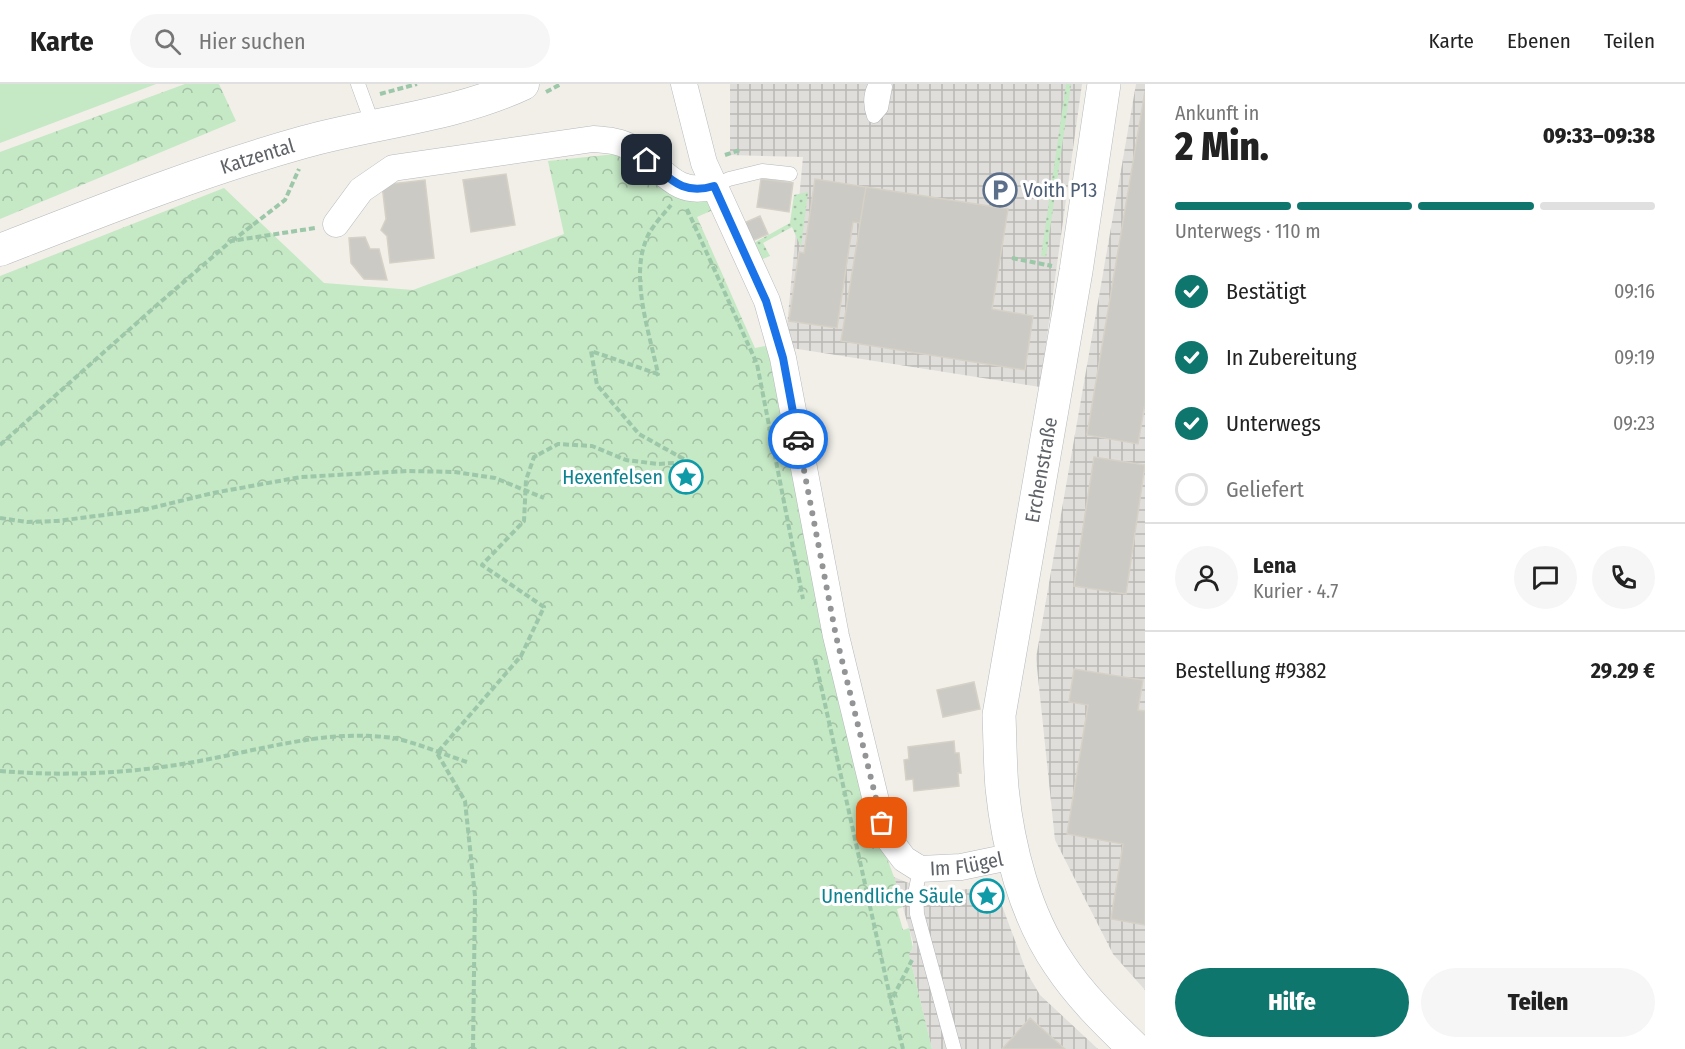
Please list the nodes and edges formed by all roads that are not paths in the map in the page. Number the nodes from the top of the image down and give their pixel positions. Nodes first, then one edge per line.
1 (358, 84) edge
2 (523, 84) edge
3 (684, 84) edge
4 (876, 84) edge
5 (884, 84) edge
6 (1104, 84) edge
7 (373, 125) junction
8 (790, 174) dead end
9 (714, 186) junction
10 (336, 224) road end
11 (0, 250) edge
12 (1014, 856) junction
13 (920, 869) junction
14 (954, 1049) edge
15 (1135, 1049) edge

1 - 7 lane
2 - 7 street, Katzental
3 - 9 street, Im Flügel
4 - 5 lane
6 - 12 main road, Erchenstraße
7 - 11 street, Katzental
8 - 9 lane
9 - 10 street
9 - 13 street, Im Flügel
12 - 13 street, Im Flügel
12 - 15 main road, Erchenstraße
13 - 14 lane

